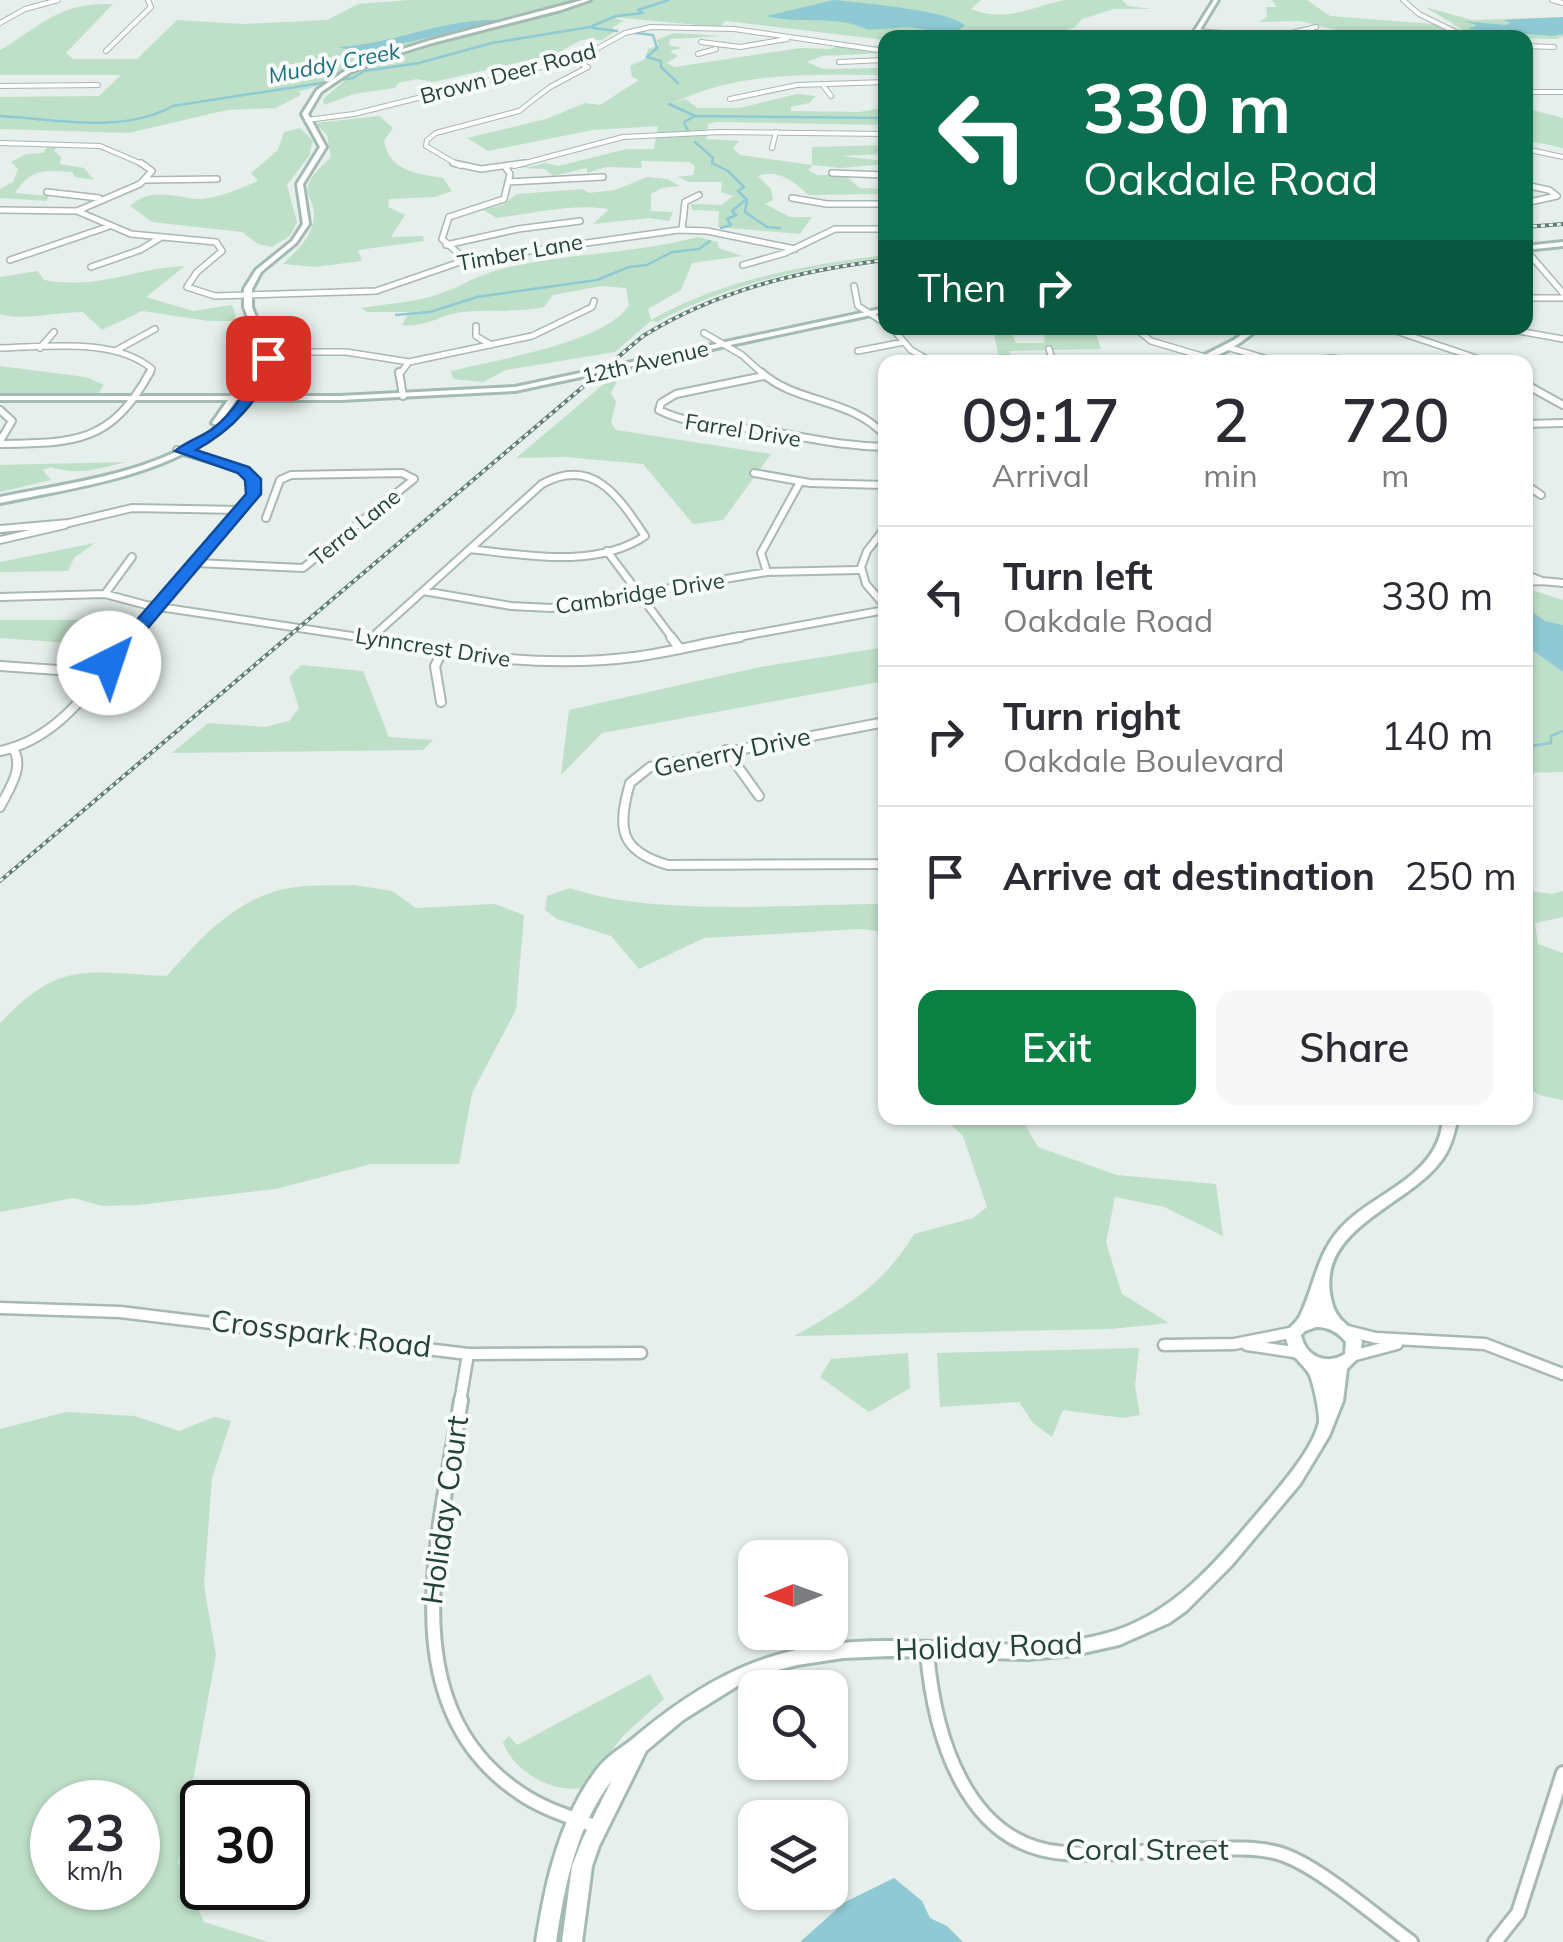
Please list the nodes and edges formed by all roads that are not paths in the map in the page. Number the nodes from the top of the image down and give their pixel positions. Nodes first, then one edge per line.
1 (58, 0) edge
2 (148, 0) edge
3 (588, 0) edge
4 (1215, 0) edge
5 (1403, 0) edge
6 (1552, 0) edge
7 (1563, 3) edge
8 (0, 22) edge
9 (1316, 27) dead end
10 (1196, 30) edge
11 (1303, 30) edge
12 (1452, 30) edge
13 (789, 38) junction
14 (701, 42) dead end
15 (1533, 46) edge
16 (718, 47) junction
17 (1554, 47) dead end
18 (878, 50) edge
19 (106, 51) dead end
20 (698, 54) dead end
21 (573, 60) junction
22 (878, 60) edge
23 (838, 62) dead end
24 (878, 82) edge
25 (822, 84) junction
26 (98, 85) dead end
27 (0, 86) edge
28 (1533, 92) edge
29 (1563, 92) edge
30 (831, 96) dead end
31 (730, 99) dead end
32 (307, 120) junction
33 (776, 132) junction
34 (878, 134) edge
35 (0, 143) edge
36 (772, 148) dead end
37 (1533, 150) edge
38 (1563, 156) edge
39 (506, 168) junction
40 (832, 173) dead end
41 (878, 175) edge
42 (603, 177) dead end
43 (217, 179) dead end
44 (144, 180) junction
45 (508, 182) junction
46 (1533, 187) edge
47 (47, 192) dead end
48 (699, 195) dead end
49 (101, 198) junction
50 (792, 198) dead end
51 (1533, 201) edge
52 (878, 204) edge
53 (0, 210) edge
54 (77, 211) junction
55 (580, 221) dead end
56 (107, 227) junction
57 (878, 229) edge
58 (682, 230) junction
59 (160, 238) junction
60 (1563, 244) edge
61 (446, 245) junction
62 (1533, 247) edge
63 (795, 249) junction
64 (1533, 258) edge
65 (10, 260) dead end
66 (466, 260) junction
67 (743, 266) dead end
68 (90, 268) dead end
69 (854, 286) dead end
70 (247, 295) junction
71 (1563, 296) edge
72 (1533, 298) edge
73 (594, 300) dead end
74 (878, 312) edge
75 (870, 314) junction
76 (878, 318) edge
77 (476, 326) dead end
78 (155, 329) dead end
79 (54, 332) dead end
80 (704, 333) dead end
81 (1533, 334) edge
82 (898, 335) edge
83 (1143, 335) edge
84 (1244, 335) edge
85 (1411, 335) edge
86 (1563, 340) edge
87 (904, 342) junction
88 (724, 344) junction
89 (490, 346) junction
90 (1226, 347) junction
91 (0, 348) edge
92 (40, 348) junction
93 (1049, 350) dead end
94 (858, 351) dead end
95 (112, 352) junction
96 (265, 352) junction
97 (922, 355) edge
98 (1051, 355) edge
99 (1197, 355) edge
100 (1208, 355) edge
101 (1253, 355) edge
102 (1472, 355) edge
103 (409, 362) junction
104 (764, 376) junction
105 (1533, 388) edge
106 (403, 396) junction
107 (0, 398) edge
108 (132, 400) junction
109 (240, 401) junction
110 (1563, 405) edge
111 (0, 410) edge
112 (1563, 423) edge
113 (1533, 424) edge
114 (878, 428) edge
115 (0, 443) edge
116 (878, 447) edge
117 (180, 450) junction
118 (754, 473) dead end
119 (800, 482) junction
120 (878, 485) edge
121 (1533, 489) edge
122 (1542, 495) dead end
123 (250, 499) junction
124 (273, 499) junction
125 (0, 500) edge
126 (241, 510) junction
127 (266, 518) dead end
128 (70, 523) junction
129 (0, 529) edge
130 (878, 537) edge
131 (0, 540) edge
132 (470, 549) junction
133 (607, 550) junction
134 (132, 557) dead end
135 (196, 564) junction
136 (858, 570) junction
137 (766, 572) junction
138 (1533, 577) edge
139 (1542, 581) junction
140 (1533, 582) edge
141 (1563, 583) edge
142 (423, 591) junction
143 (105, 594) junction
144 (640, 595) junction
145 (0, 596) edge
146 (878, 600) edge
147 (158, 606) junction
148 (878, 609) edge
149 (370, 638) junction
150 (680, 649) junction
151 (442, 652) junction
152 (0, 666) edge
153 (101, 673) junction
154 (442, 702) dead end
155 (878, 723) edge
156 (13, 749) junction
157 (726, 750) junction
158 (0, 752) edge
159 (758, 796) dead end
160 (0, 808) edge
161 (878, 862) edge
162 (1450, 1125) edge
163 (1322, 1273) junction
164 (0, 1308) edge
165 (1339, 1326) junction
166 (1300, 1327) junction
167 (1414, 1341) junction
168 (1234, 1344) junction
169 (1164, 1345) dead end
170 (641, 1353) dead end
171 (468, 1354) junction
172 (1305, 1357) junction
173 (1347, 1360) junction
174 (1563, 1374) edge
175 (1326, 1422) junction
176 (927, 1652) junction
177 (639, 1746) junction
178 (1563, 1773) edge
179 (577, 1820) junction
180 (597, 1827) junction
181 (546, 1942) edge
182 (572, 1942) edge
183 (1411, 1942) edge
184 (1495, 1942) edge

1 - 8 street
2 - 19 street
3 - 32 street
4 - 10 street
5 - 12 street
6 - 7 street
9 - 11 street
13 - 16 street
13 - 18 street, Brown Deer Road
13 - 21 street, Brown Deer Road
14 - 16 street
15 - 17 street
16 - 20 street
21 - 32 street, Brown Deer Road
21 - 39 street
22 - 23 street
24 - 25 street
25 - 30 street
25 - 31 street
26 - 27 street
28 - 29 street
32 - 70 street
33 - 34 street
33 - 36 street
33 - 39 street
35 - 44 street
37 - 38 street
39 - 45 street
40 - 41 street
42 - 45 street
43 - 44 street
44 - 49 street
45 - 61 street
46 - 51 street
47 - 49 street
48 - 58 street
49 - 54 street
50 - 52 street
53 - 54 street
54 - 56 street
55 - 61 street
56 - 59 street
56 - 65 street
57 - 63 street
58 - 63 street, Timber Lane
58 - 66 street, Timber Lane
59 - 68 street
59 - 70 street, Timber Lane
60 - 62 street
61 - 66 street
63 - 67 street
64 - 71 street
66 - 70 street, Timber Lane
69 - 75 street
70 - 96 street
71 - 72 street
73 - 89 street
74 - 75 street, 12th Avenue
75 - 76 street
75 - 88 street, 12th Avenue
77 - 89 street
78 - 95 street
79 - 92 street
80 - 88 street
81 - 86 street
82 - 87 street
83 - 99 street
84 - 90 street
85 - 102 street
87 - 94 street
87 - 97 street
88 - 104 street
88 - 106 street, 12th Avenue
89 - 103 street
90 - 100 street
90 - 101 street
91 - 92 street
92 - 95 street
93 - 98 street
95 - 108 street
96 - 103 street
96 - 109 street
103 - 106 street
104 - 114 street
104 - 116 street, Farrel Drive
105 - 110 street
106 - 109 street, 12th Avenue
107 - 108 street, 12th Avenue
108 - 109 street, 12th Avenue
108 - 115 street
109 - 117 street
111 - 115 street
112 - 113 street
117 - 123 street
117 - 125 street
118 - 119 street
119 - 120 street
119 - 137 street
121 - 122 street
123 - 124 street
123 - 126 street
124 - 127 street
124 - 135 street, Terra Lane
126 - 128 street
126 - 135 street
128 - 129 street
128 - 131 street
130 - 136 street
132 - 133 street
132 - 133 street
132 - 142 street
133 - 144 street
134 - 143 street
135 - 147 street
136 - 137 street, Cambridge Drive
136 - 146 street
137 - 144 street, Cambridge Drive
138 - 139 street
139 - 140 street
139 - 141 street
142 - 144 street, Cambridge Drive
142 - 149 street
143 - 145 street, Lynncrest Drive
143 - 147 street, Lynncrest Drive
144 - 150 street
147 - 149 street, Lynncrest Drive
147 - 153 street
148 - 150 street, Lynncrest Drive
149 - 151 street, Lynncrest Drive
150 - 151 street, Lynncrest Drive
151 - 154 street
152 - 153 street
153 - 156 street
155 - 157 street, Generry Drive
156 - 158 street
156 - 160 street
157 - 159 street
157 - 161 street, Generry Drive
162 - 163 street
163 - 165 street, Holiday Road
163 - 166 street
164 - 171 street, Crosspark Road
165 - 166 street
165 - 167 street
165 - 173 street, Holiday Road
166 - 168 street
166 - 172 street
167 - 173 street
167 - 174 street
168 - 169 street
168 - 172 street
170 - 171 street, Crosspark Road
171 - 179 street, Holiday Court
172 - 173 street
172 - 175 street
173 - 175 street, Holiday Road
175 - 176 street, Holiday Road
176 - 177 street, Holiday Road
176 - 183 street, Coral Street
177 - 179 street, Holiday Road
177 - 180 street, Holiday Road
178 - 184 street
179 - 180 street, Holiday Court
179 - 181 street, Holiday Road
180 - 182 street, Holiday Road

